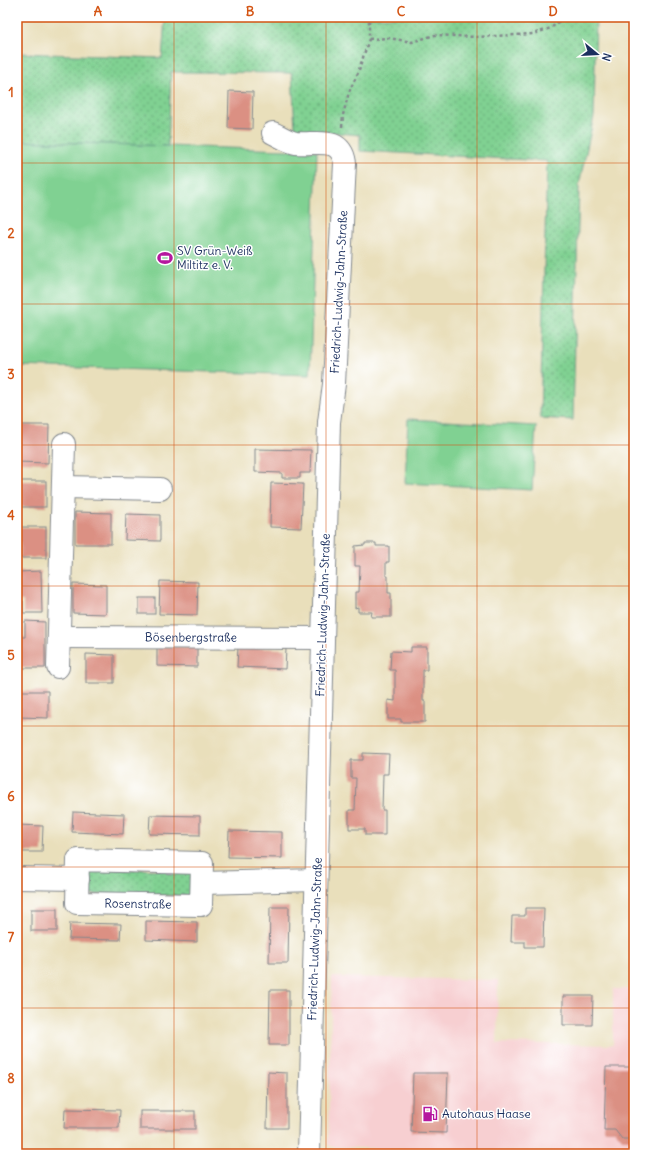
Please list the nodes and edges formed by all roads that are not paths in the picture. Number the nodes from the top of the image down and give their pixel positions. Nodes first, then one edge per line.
1 (273, 133) dead end
2 (64, 444) dead end
3 (64, 488) junction
4 (160, 489) dead end
5 (59, 638) junction
6 (323, 638) junction
7 (58, 667) dead end
8 (17, 878) edge
9 (78, 879) junction
10 (316, 880) junction
11 (202, 882) junction
12 (309, 1154) edge

1 - 6 street, Friedrich-Ludwig-Jahn-Straße
2 - 3 street
3 - 4 street
3 - 5 street
5 - 6 street, Bösenbergstraße
5 - 7 street
6 - 10 street, Friedrich-Ludwig-Jahn-Straße
8 - 9 street
9 - 11 street, Rosenstraße
9 - 11 street, Rosenstraße
10 - 11 street
10 - 12 street, Friedrich-Ludwig-Jahn-Straße

